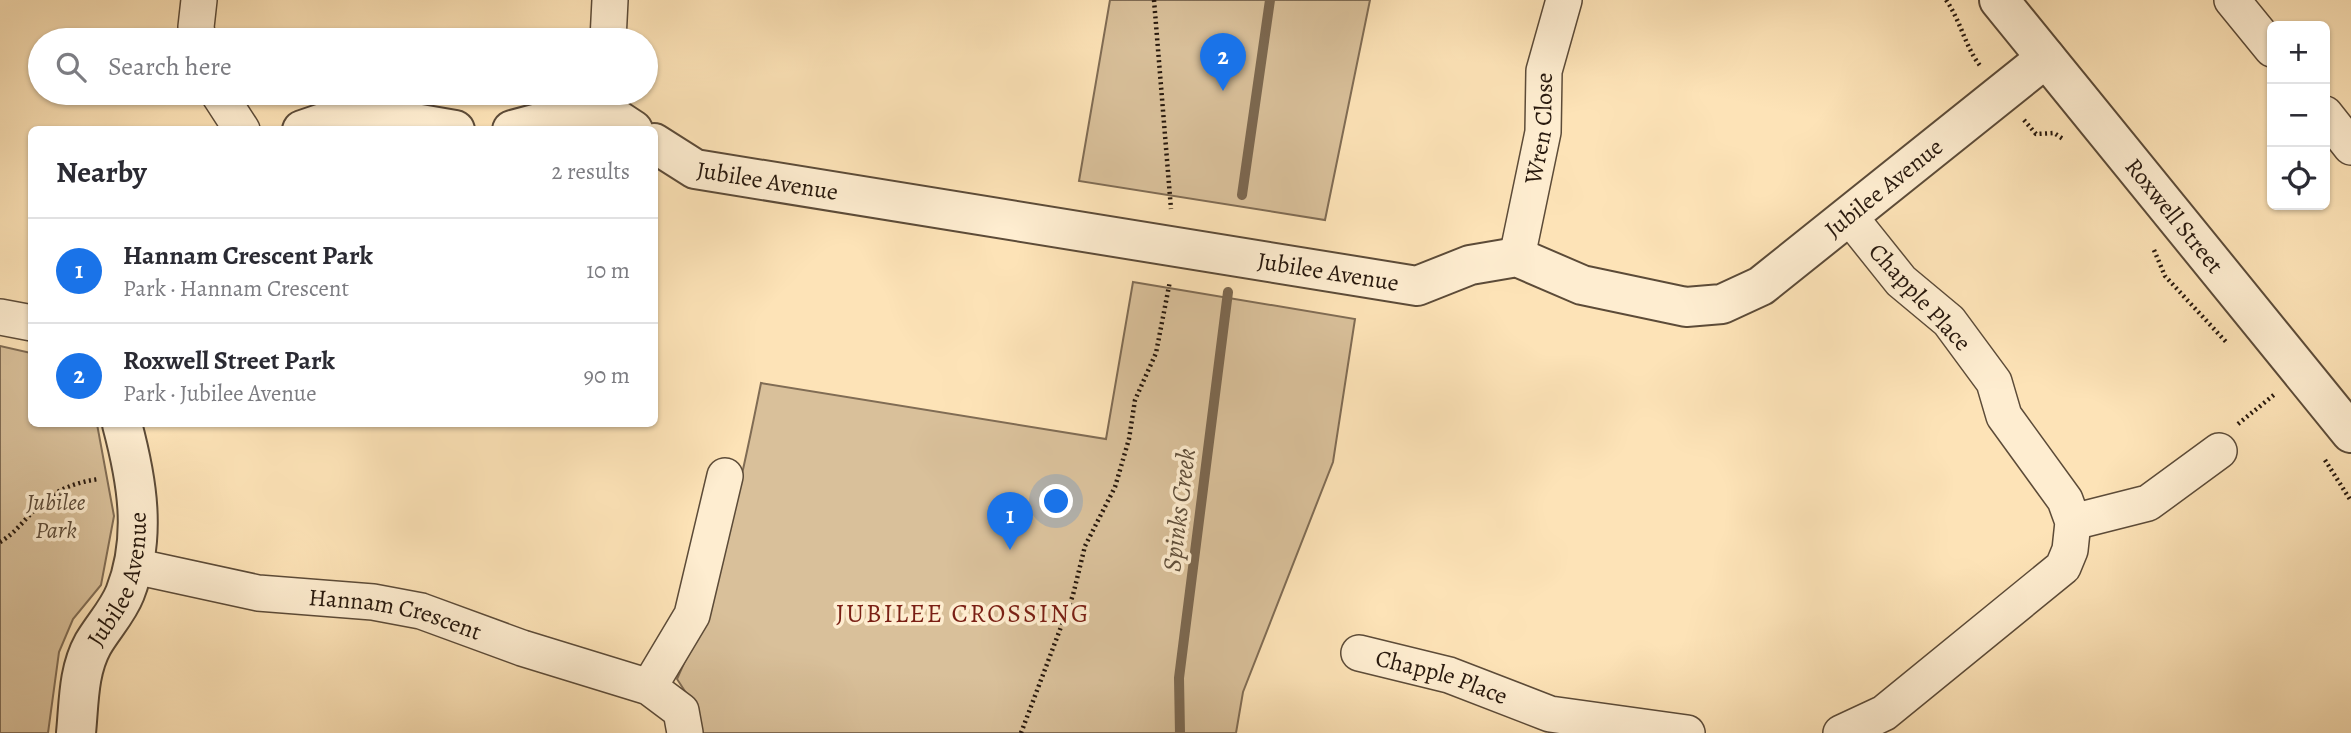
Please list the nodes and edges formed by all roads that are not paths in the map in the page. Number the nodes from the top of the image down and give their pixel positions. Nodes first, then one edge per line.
1 (200, 0) edge
2 (610, 0) edge
3 (1564, 0) edge
4 (1999, 0) edge
5 (2232, 0) edge
6 (196, 28) edge
7 (609, 28) edge
8 (2267, 43) edge
9 (2046, 58) junction
10 (226, 105) edge
11 (584, 105) edge
12 (605, 105) edge
13 (240, 126) edge
14 (314, 126) edge
15 (432, 126) edge
16 (524, 126) edge
17 (628, 126) edge
18 (658, 146) edge
19 (1849, 216) junction
20 (1517, 257) junction
21 (0, 317) edge
22 (28, 322) edge
23 (123, 427) edge
24 (2337, 444) edge
25 (2219, 451) road end
26 (725, 476) dead end
27 (2073, 522) junction
28 (134, 566) junction
29 (1359, 653) dead end
30 (649, 687) junction
31 (76, 733) edge
32 (685, 733) edge
33 (1686, 733) edge
34 (1842, 733) edge

1 - 6 street
2 - 7 street
3 - 20 street, Wren Close
4 - 9 street, Roxwell Street
5 - 8 street
9 - 19 street, Jubilee Avenue
9 - 24 street, Roxwell Street
10 - 13 street
11 - 16 street
12 - 17 street
14 - 15 street
18 - 20 street, Jubilee Avenue
19 - 20 street, Jubilee Avenue
19 - 27 street, Chapple Place
21 - 22 street
23 - 28 street, Jubilee Avenue
25 - 27 street
26 - 30 street
27 - 34 street
28 - 30 street, Hannam Crescent
28 - 31 street, Jubilee Avenue
29 - 33 street, Chapple Place
30 - 32 street, Hannam Crescent

